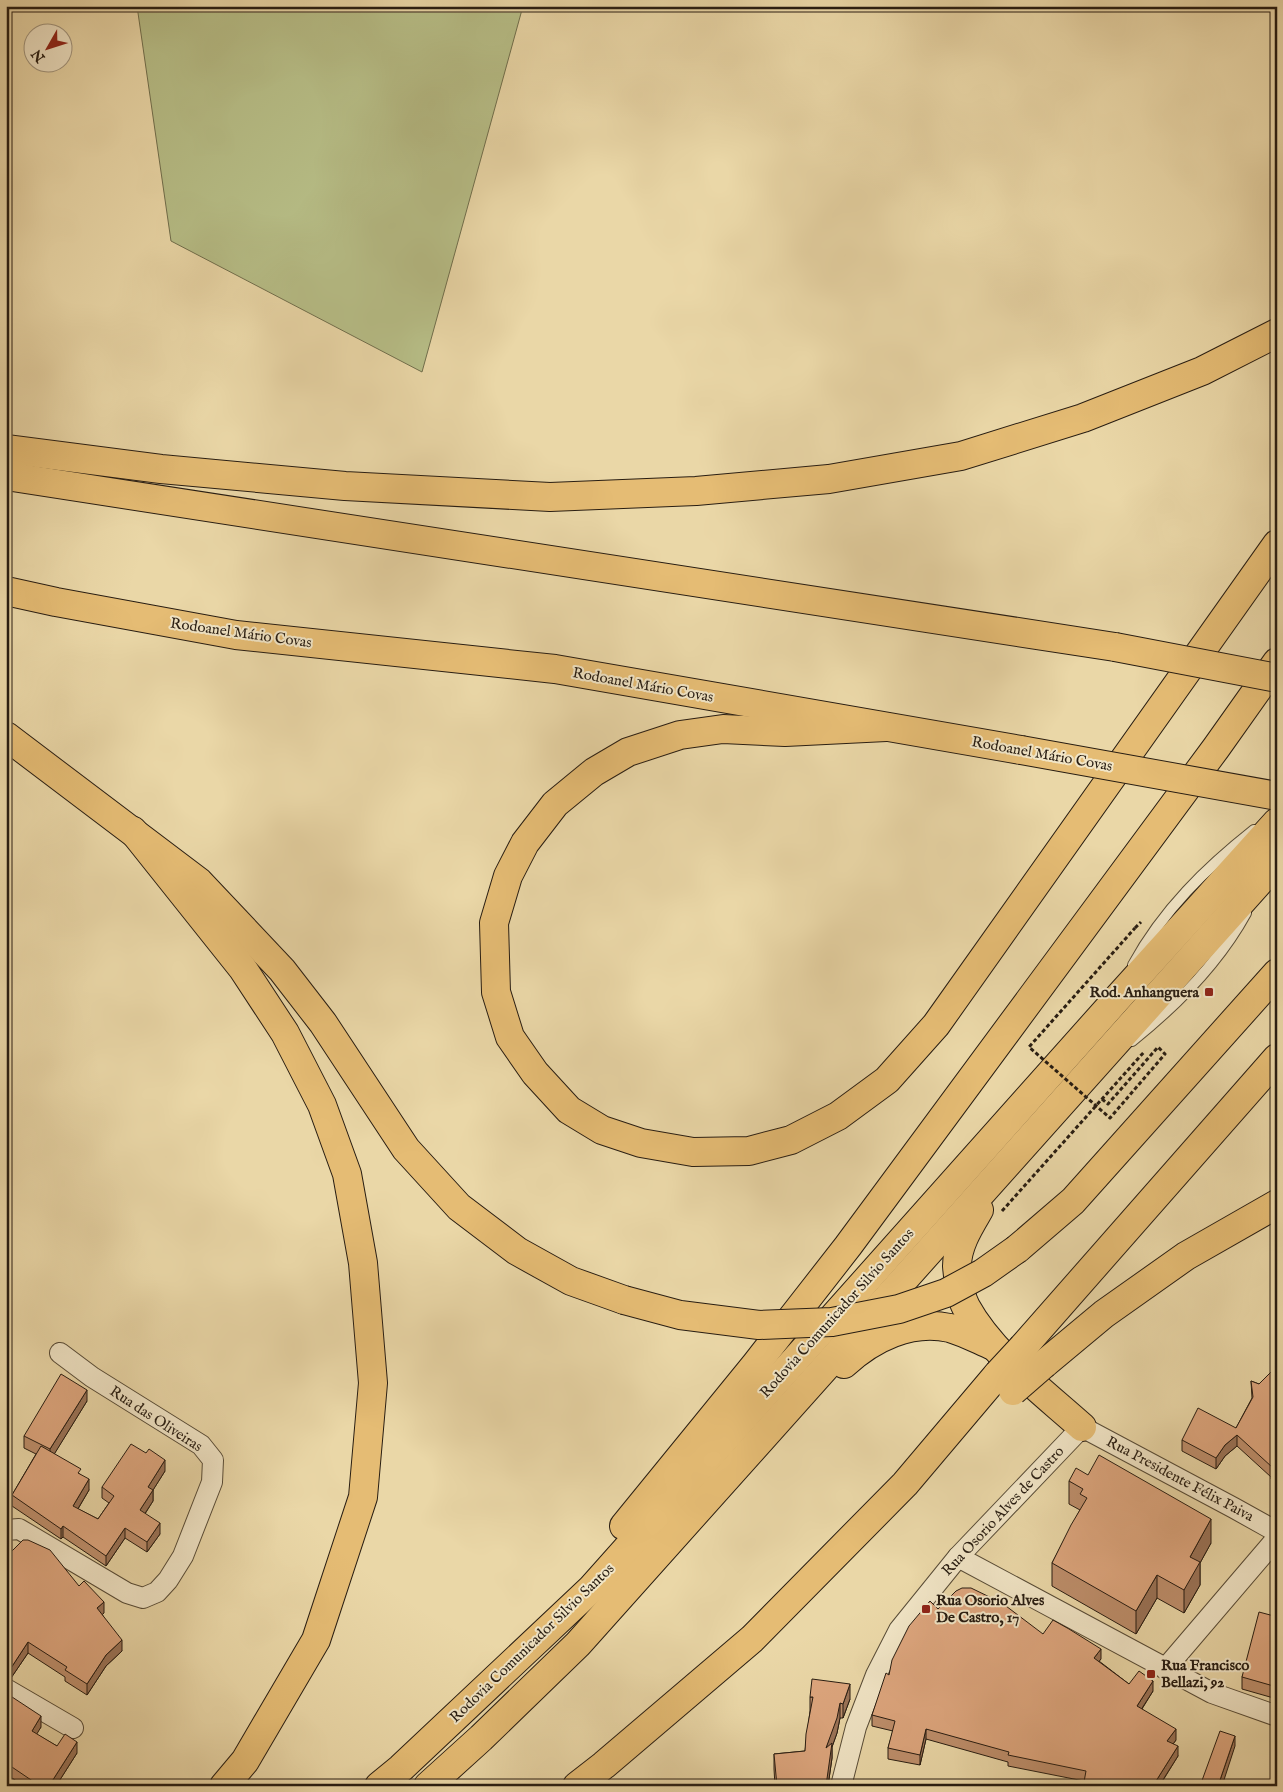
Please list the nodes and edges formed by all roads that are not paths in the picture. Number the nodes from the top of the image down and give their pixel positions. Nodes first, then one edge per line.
1 (1277, 333) edge
2 (6, 449) edge
3 (6, 476) edge
4 (1277, 544) edge
5 (6, 591) edge
6 (1277, 662) edge
7 (1277, 678) edge
8 (886, 727) junction
9 (6, 736) edge
10 (1277, 796) edge
11 (1277, 812) edge
12 (1277, 822) edge
13 (133, 831) junction
14 (1274, 864) edge
15 (1277, 973) edge
16 (1115, 1001) junction
17 (1277, 1058) edge
18 (1000, 1171) junction
19 (1277, 1204) edge
20 (993, 1346) junction
21 (60, 1352) dead end
22 (1006, 1383) junction
23 (774, 1425) junction
24 (1082, 1427) junction
25 (6, 1530) edge
26 (1277, 1532) edge
27 (1277, 1538) edge
28 (958, 1557) junction
29 (507, 1669) junction
30 (1165, 1669) junction
31 (6, 1688) edge
32 (1277, 1716) edge
33 (73, 1728) dead end
34 (224, 1786) edge
35 (378, 1786) edge
36 (428, 1786) edge
37 (577, 1786) edge
38 (841, 1786) edge

1 - 2 highway
3 - 7 highway, bridge
4 - 8 highway
5 - 8 highway, Rodoanel Mário Covas
6 - 29 highway
8 - 10 highway, Rodoanel Mário Covas, bridge
9 - 13 highway
11 - 16 lane
12 - 16 highway, Rodovia Comunicador Silvio Santos
13 - 15 highway, bridge
13 - 34 highway
14 - 18 highway, Rodovia Comunicador Silvio Santos
16 - 29 highway, Rodovia Comunicador Silvio Santos
17 - 22 highway, bridge
18 - 20 highway
18 - 23 highway, Rodovia Comunicador Silvio Santos
19 - 22 highway, bridge
20 - 23 highway
20 - 24 highway
21 - 25 street, Rua das Oliveiras
22 - 37 highway
23 - 36 highway, Rodovia Comunicador Silvio Santos
24 - 26 street, Rua Presidente Félix Paiva
24 - 28 street, Rua Osorio Alves de Castro
27 - 30 street
28 - 30 street
28 - 38 street, Rua Osorio Alves de Castro
29 - 35 highway, Rodovia Comunicador Silvio Santos
30 - 32 street
31 - 33 street

